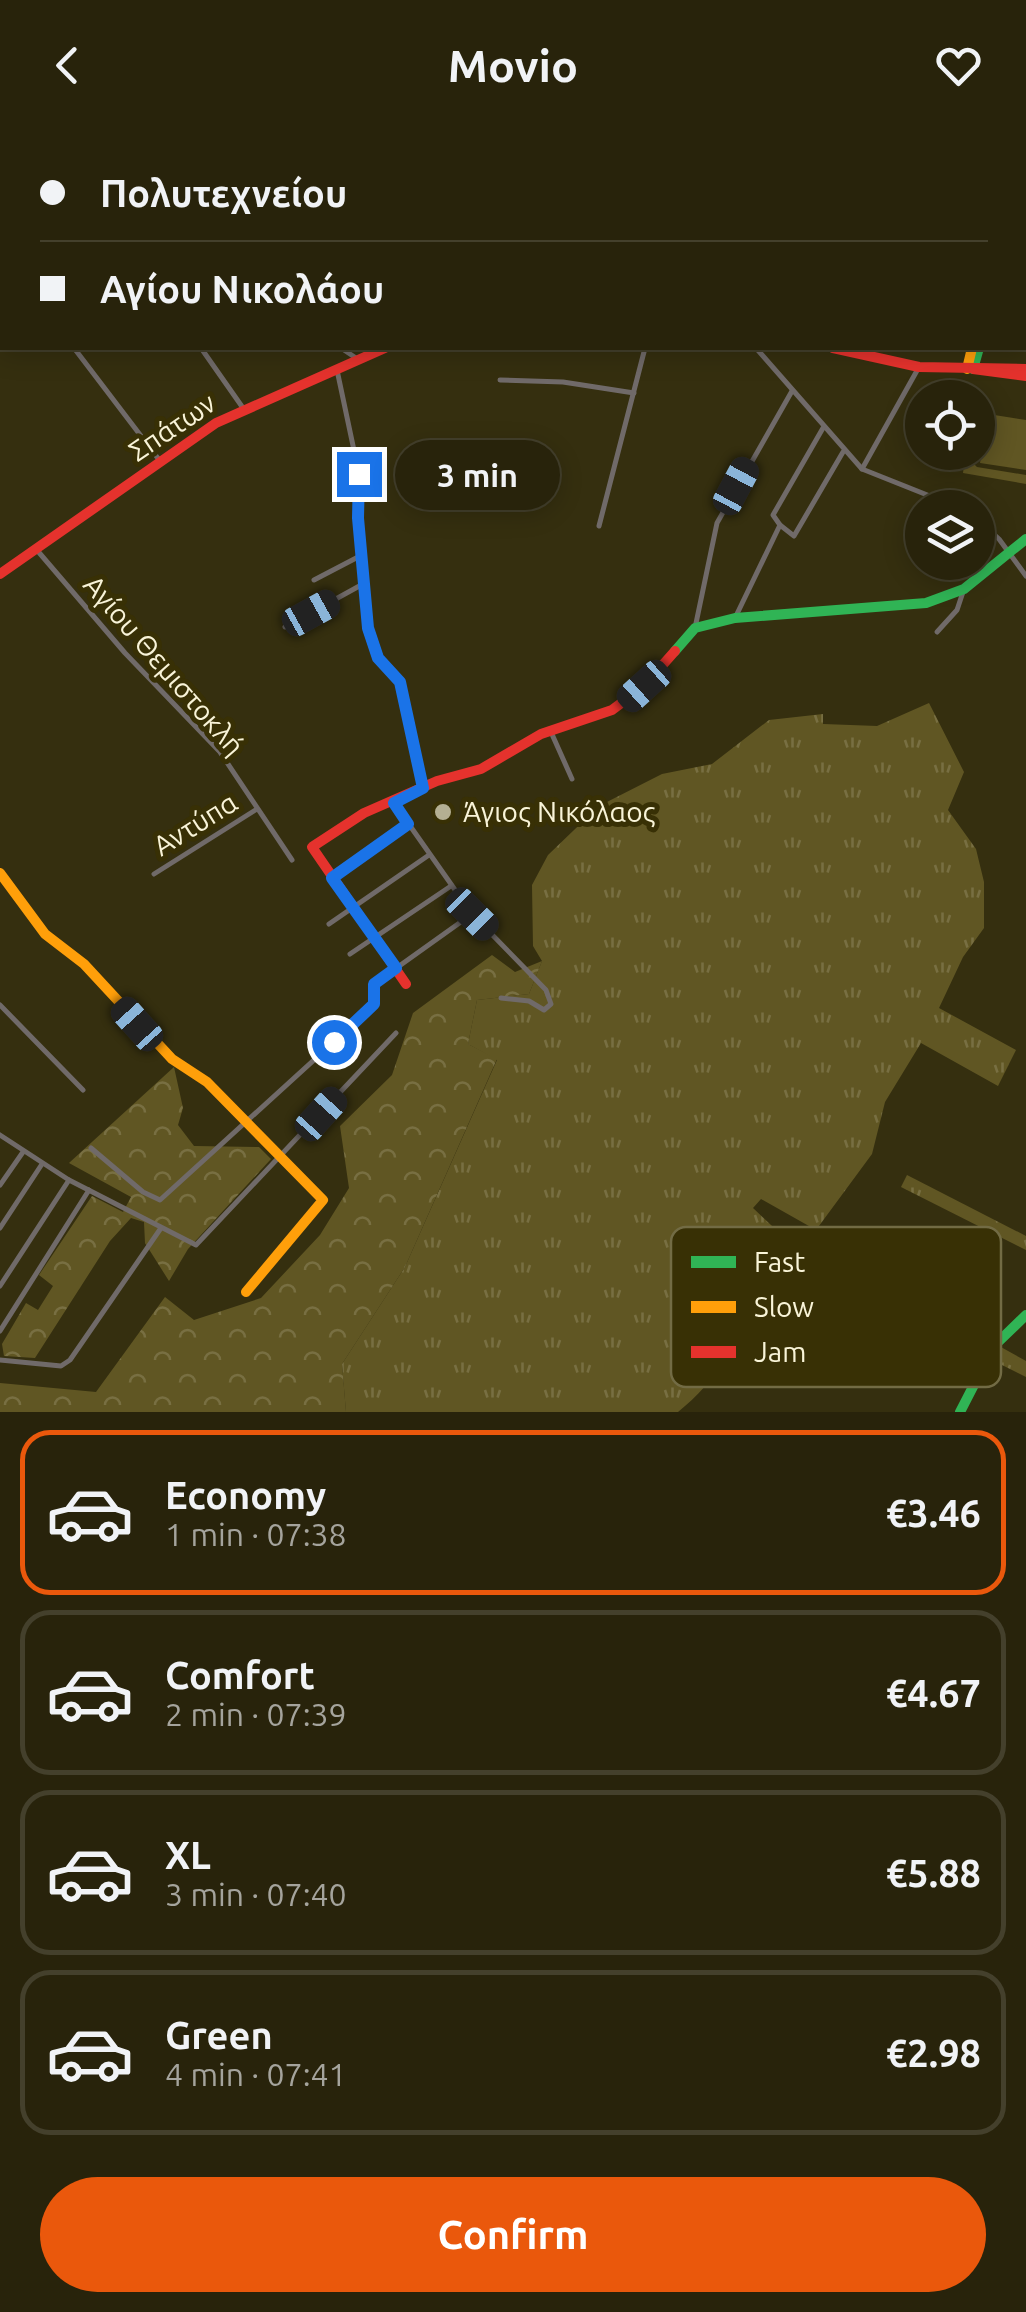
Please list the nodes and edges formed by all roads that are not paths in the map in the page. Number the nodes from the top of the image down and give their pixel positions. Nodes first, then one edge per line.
1 (76, 350) edge
2 (202, 350) edge
3 (344, 350) edge
4 (379, 350) edge
5 (645, 350) edge
6 (758, 350) edge
7 (843, 350) edge
8 (975, 350) edge
9 (356, 358) junction
10 (336, 367) junction
11 (918, 367) junction
12 (970, 369) junction
13 (1026, 373) edge
14 (500, 380) dead end
15 (792, 390) junction
16 (634, 393) junction
17 (244, 408) junction
18 (823, 428) junction
19 (843, 452) junction
20 (160, 461) junction
21 (862, 468) junction
22 (916, 490) edge
23 (780, 525) junction
24 (599, 526) dead end
25 (995, 537) edge
26 (1026, 539) edge
27 (36, 549) junction
28 (1008, 550) junction
29 (360, 556) junction
30 (0, 574) edge
31 (1026, 576) edge
32 (314, 580) dead end
33 (364, 584) junction
34 (964, 589) junction
35 (735, 618) junction
36 (285, 627) dead end
37 (695, 628) junction
38 (937, 632) dead end
39 (550, 730) junction
40 (572, 779) dead end
41 (423, 788) junction
42 (394, 803) junction
43 (257, 809) junction
44 (408, 824) junction
45 (430, 854) junction
46 (292, 860) dead end
47 (0, 873) edge
48 (154, 874) dead end
49 (332, 878) junction
50 (452, 886) junction
51 (354, 909) junction
52 (472, 914) junction
53 (328, 924) dead end
54 (372, 938) junction
55 (350, 954) dead end
56 (396, 968) junction
57 (406, 984) dead end
58 (501, 998) dead end
59 (0, 1005) edge
60 (396, 1034) dead end
61 (84, 1090) dead end
62 (244, 1124) junction
63 (0, 1136) edge
64 (90, 1148) dead end
65 (23, 1152) junction
66 (276, 1158) junction
67 (42, 1164) junction
68 (69, 1180) junction
69 (0, 1186) edge
70 (88, 1190) junction
71 (0, 1228) edge
72 (161, 1228) junction
73 (0, 1286) edge
74 (246, 1292) dead end
75 (1026, 1314) edge
76 (0, 1331) edge
77 (1001, 1339) edge
78 (0, 1360) edge
79 (973, 1387) edge
80 (960, 1412) edge

1 - 20 street
2 - 17 street
3 - 9 street
4 - 9 street, Σπάτων
5 - 16 street
6 - 15 street
7 - 11 street
8 - 12 street
9 - 10 street, Σπάτων
10 - 17 street, Σπάτων
10 - 29 street
11 - 12 street
11 - 21 street
12 - 13 street
14 - 16 street
15 - 18 street
15 - 37 street
16 - 24 street
17 - 20 street, Σπάτων
18 - 19 street
18 - 23 street
19 - 21 street
19 - 23 street
20 - 27 street, Σπάτων
21 - 22 street
23 - 35 street
25 - 28 street
26 - 28 street
27 - 30 street, Σπάτων
27 - 43 street, Αγίου Θεμιστοκλή
28 - 31 street
28 - 34 street
29 - 32 street
29 - 33 street
33 - 36 street
33 - 41 street
34 - 35 street
34 - 38 street
35 - 37 street
37 - 39 street
39 - 40 street
39 - 41 street
41 - 42 street
42 - 44 street
42 - 49 street
43 - 46 street, Αγίου Θεμιστοκλή
43 - 48 street, Αντύπα
44 - 45 street
44 - 49 street
45 - 50 street
45 - 51 street
47 - 62 street
49 - 51 street
50 - 52 street
50 - 54 street
51 - 53 street
51 - 54 street
52 - 56 street
52 - 58 street
54 - 55 street
54 - 56 street
56 - 57 street
56 - 62 street
59 - 61 street
60 - 66 street
62 - 64 street
62 - 66 street
63 - 65 street
65 - 67 street
65 - 69 street
66 - 72 street
66 - 74 street
67 - 68 street
67 - 71 street
68 - 70 street
68 - 73 street
70 - 72 street
70 - 76 street
72 - 78 street
75 - 77 street
79 - 80 street

